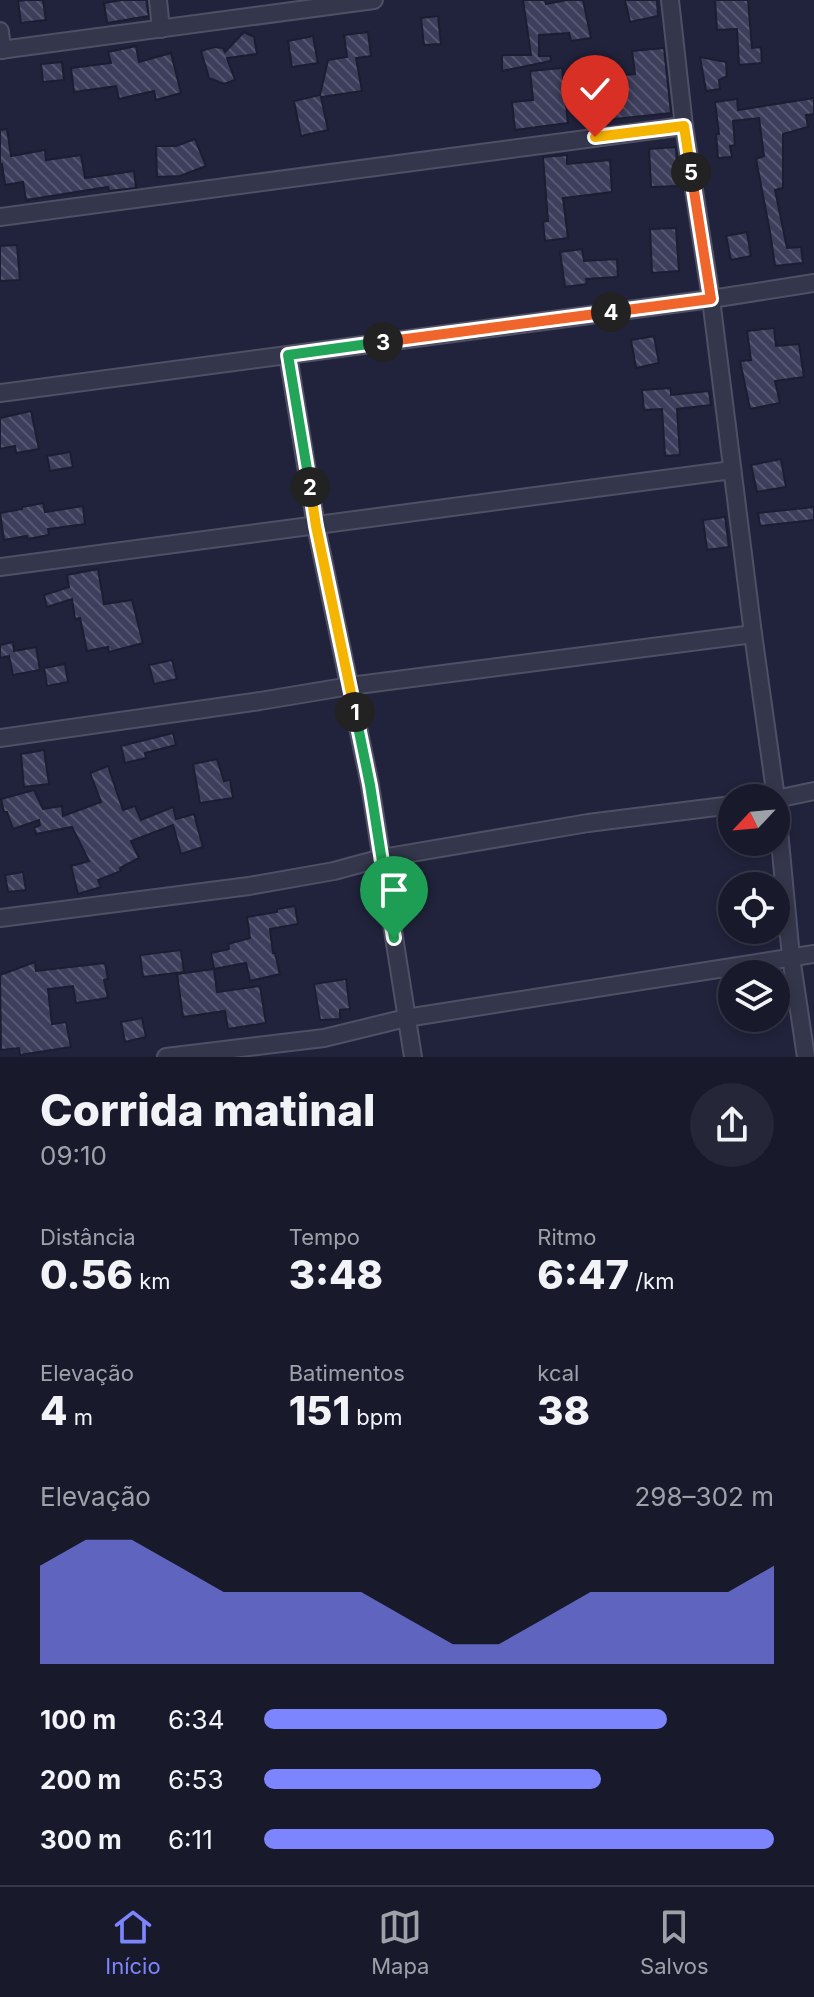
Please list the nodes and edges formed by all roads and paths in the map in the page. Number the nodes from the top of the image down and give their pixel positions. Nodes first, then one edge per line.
1 (158, 0) edge
2 (374, 0) edge
3 (670, 0) edge
4 (161, 29) junction
5 (0, 31) edge
6 (1, 50) edge
7 (684, 126) junction
8 (0, 217) edge
9 (814, 283) edge
10 (711, 299) junction
11 (288, 355) junction
12 (0, 393) edge
13 (732, 470) junction
14 (316, 526) junction
15 (0, 567) edge
16 (753, 634) junction
17 (350, 686) junction
18 (0, 738) edge
19 (774, 784) edge
20 (814, 791) edge
21 (790, 795) edge
22 (718, 807) edge
23 (781, 856) edge
24 (382, 858) junction
25 (0, 918) edge
26 (814, 954) edge
27 (791, 957) junction
28 (406, 1018) junction
29 (166, 1057) edge
30 (413, 1057) edge
31 (806, 1057) edge

1 - 4 street
2 - 4 street
3 - 7 street
4 - 6 street
5 - 6 street
7 - 8 street
7 - 10 street
9 - 10 street
10 - 11 street
10 - 13 street
11 - 12 street
11 - 14 street
13 - 14 street
13 - 16 street
14 - 15 street
14 - 17 street
16 - 17 street
16 - 19 street
17 - 18 street
17 - 24 street
20 - 21 street
22 - 24 street
23 - 27 street
24 - 25 street
24 - 28 street
26 - 27 street
27 - 28 street
27 - 31 street
28 - 29 street
28 - 30 street

